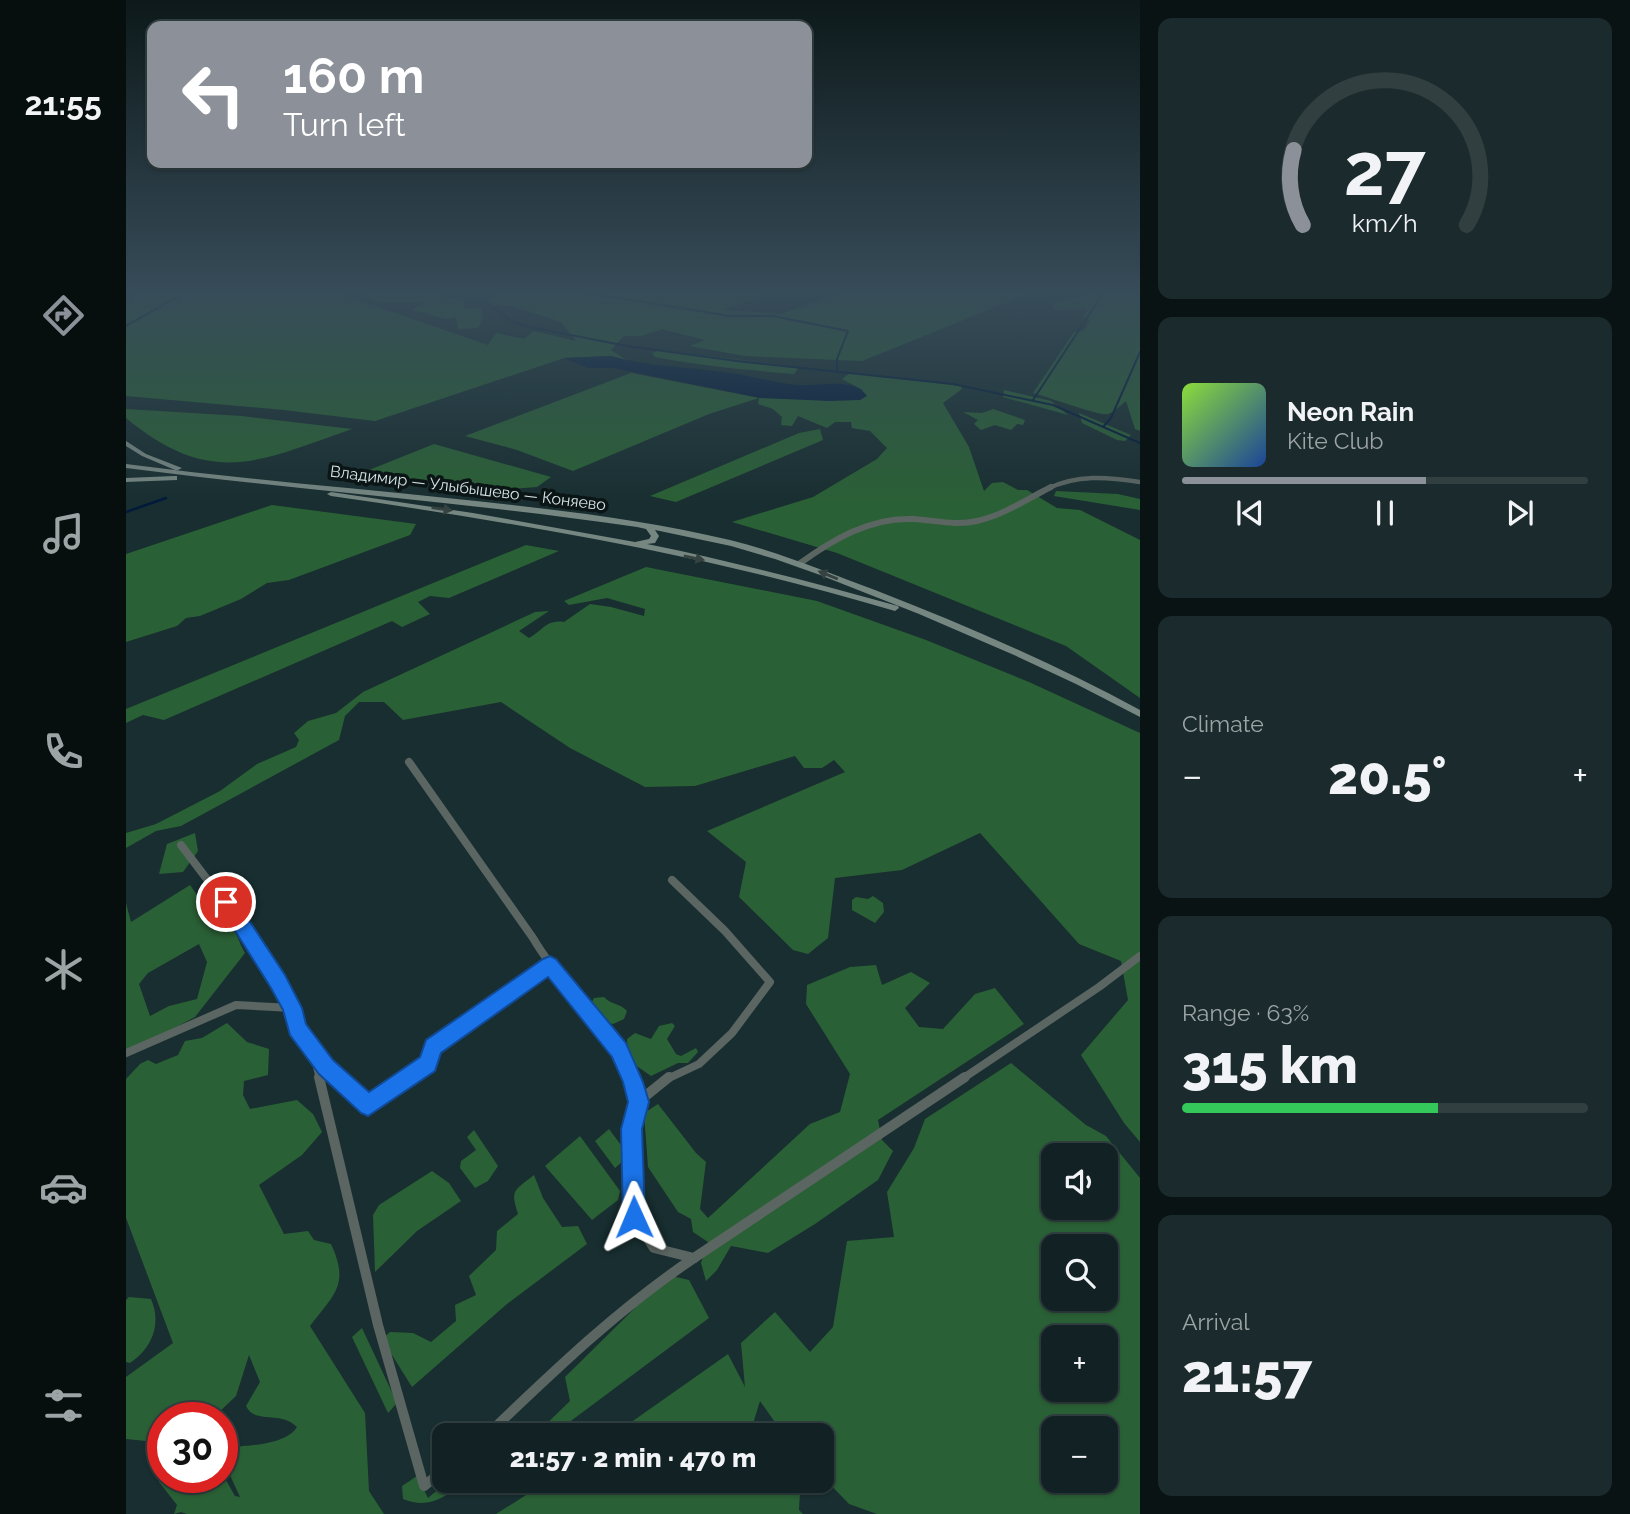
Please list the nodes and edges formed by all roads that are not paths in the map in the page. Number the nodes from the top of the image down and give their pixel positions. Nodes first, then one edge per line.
1 (126, 443) edge
2 (126, 466) edge
3 (126, 480) edge
4 (251, 481) junction
5 (1140, 482) edge
6 (283, 485) junction
7 (649, 527) junction
8 (627, 543) junction
9 (799, 564) junction
10 (1004, 648) junction
11 (1140, 714) edge
12 (410, 762) dead end
13 (181, 845) dead end
14 (671, 880) dead end
15 (1140, 956) edge
16 (550, 965) junction
17 (292, 1008) junction
18 (313, 1049) junction
19 (126, 1053) edge
20 (638, 1102) junction
21 (694, 1258) junction
22 (500, 1423) edge
23 (432, 1480) edge

1 - 4 main road
2 - 4 main road, Владимир — Улыбышево — Коняево
3 - 4 main road
4 - 6 main road, Владимир — Улыбышево — Коняево
5 - 9 street
6 - 7 main road, Владимир — Улыбышево — Коняево
6 -> 8 main road, Владимир — Улыбышево — Коняево
7 - 8 main road
7 - 9 main road, Владимир — Улыбышево — Коняево
8 -> 10 main road, Владимир — Улыбышево — Коняево
10 -> 9 main road, Владимир — Улыбышево — Коняево
10 - 11 main road, Владимир — Улыбышево — Коняево
12 - 16 street
13 - 17 street
14 - 20 street
15 - 21 street
16 - 18 street
16 - 20 street
17 - 18 street
17 - 19 street
18 - 23 street
20 - 21 street
21 - 22 street

